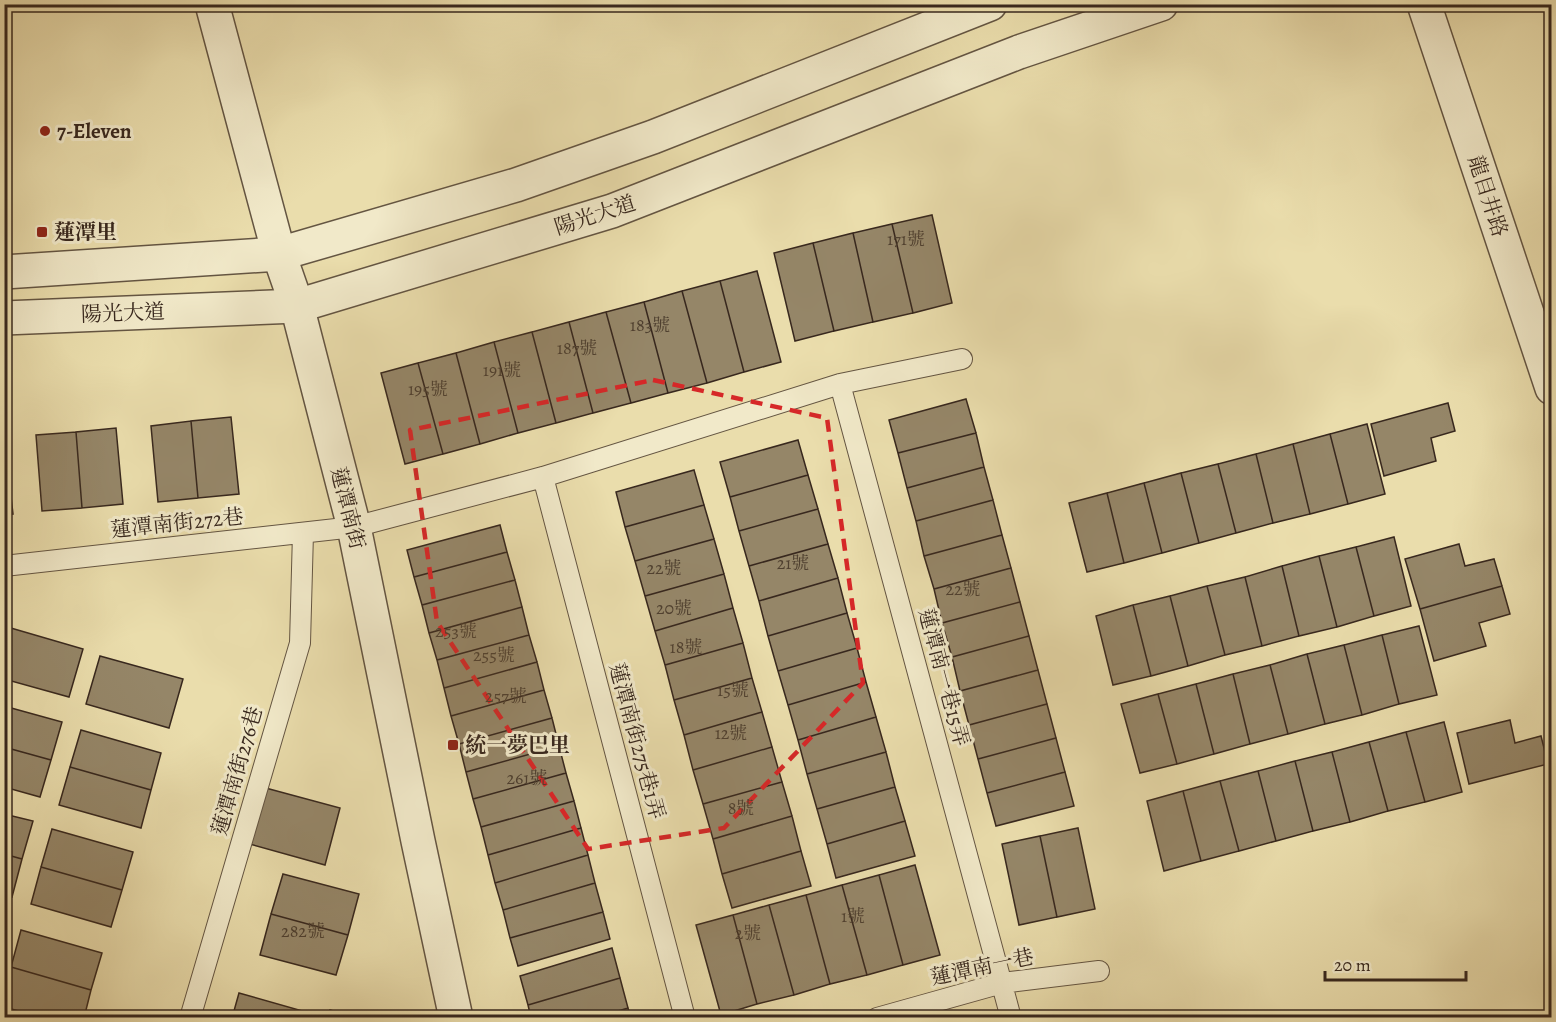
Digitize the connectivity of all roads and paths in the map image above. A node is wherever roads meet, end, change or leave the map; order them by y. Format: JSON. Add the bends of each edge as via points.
{"nodes":[{"id":1,"x":212,"y":4,"type":"edge"},
{"id":2,"x":990,"y":4,"type":"edge"},
{"id":3,"x":1161,"y":4,"type":"edge"},
{"id":4,"x":1424,"y":4,"type":"edge"},
{"id":5,"x":279,"y":254,"type":"junction"},
{"id":6,"x":4,"y":272,"type":"edge"},
{"id":7,"x":297,"y":306,"type":"junction"},
{"id":8,"x":4,"y":318,"type":"edge"},
{"id":9,"x":962,"y":359,"type":"dead end"},
{"id":10,"x":840,"y":384,"type":"junction"},
{"id":11,"x":1551,"y":388,"type":"edge"},
{"id":12,"x":543,"y":477,"type":"junction"},
{"id":13,"x":354,"y":527,"type":"junction"},
{"id":14,"x":303,"y":533,"type":"junction"},
{"id":15,"x":4,"y":566,"type":"edge"},
{"id":16,"x":1099,"y":971,"type":"dead end"},
{"id":17,"x":1002,"y":983,"type":"junction"},
{"id":18,"x":190,"y":1017,"type":"edge"},
{"id":19,"x":456,"y":1017,"type":"edge"},
{"id":20,"x":685,"y":1017,"type":"edge"},
{"id":21,"x":877,"y":1017,"type":"edge"},
{"id":22,"x":1011,"y":1017,"type":"edge"}],
"edges":[{"from":1,"to":5,"type":"street","name":"蓮潭南街"},
{"from":2,"to":5,"type":"street","via":[[653,137],[516,185]]},
{"from":3,"to":7,"type":"street","name":"陽光大道","via":[[1019,52],[612,211]]},
{"from":4,"to":11,"type":"street","name":"龍目井路"},
{"from":5,"to":6,"type":"street"},
{"from":5,"to":7,"type":"street","name":"蓮潭南街"},
{"from":7,"to":8,"type":"street","name":"陽光大道"},
{"from":7,"to":13,"type":"street","name":"蓮潭南街"},
{"from":9,"to":10,"type":"lane","name":"蓮潭南街272巷"},
{"from":10,"to":12,"type":"lane","name":"蓮潭南街272巷"},
{"from":10,"to":17,"type":"lane","name":"蓮潭南一巷15弄"},
{"from":12,"to":13,"type":"lane","name":"蓮潭南街272巷"},
{"from":12,"to":20,"type":"lane","name":"蓮潭南街275巷1弄"},
{"from":13,"to":14,"type":"lane","name":"蓮潭南街272巷"},
{"from":13,"to":19,"type":"street","name":"蓮潭南街"},
{"from":14,"to":15,"type":"lane","name":"蓮潭南街272巷"},
{"from":14,"to":18,"type":"lane","name":"蓮潭南街276巷","via":[[300,643]]},
{"from":16,"to":17,"type":"lane","name":"蓮潭南一巷"},
{"from":17,"to":21,"type":"lane","name":"蓮潭南一巷"},
{"from":17,"to":22,"type":"lane","name":"蓮潭南一巷15弄"}]}
